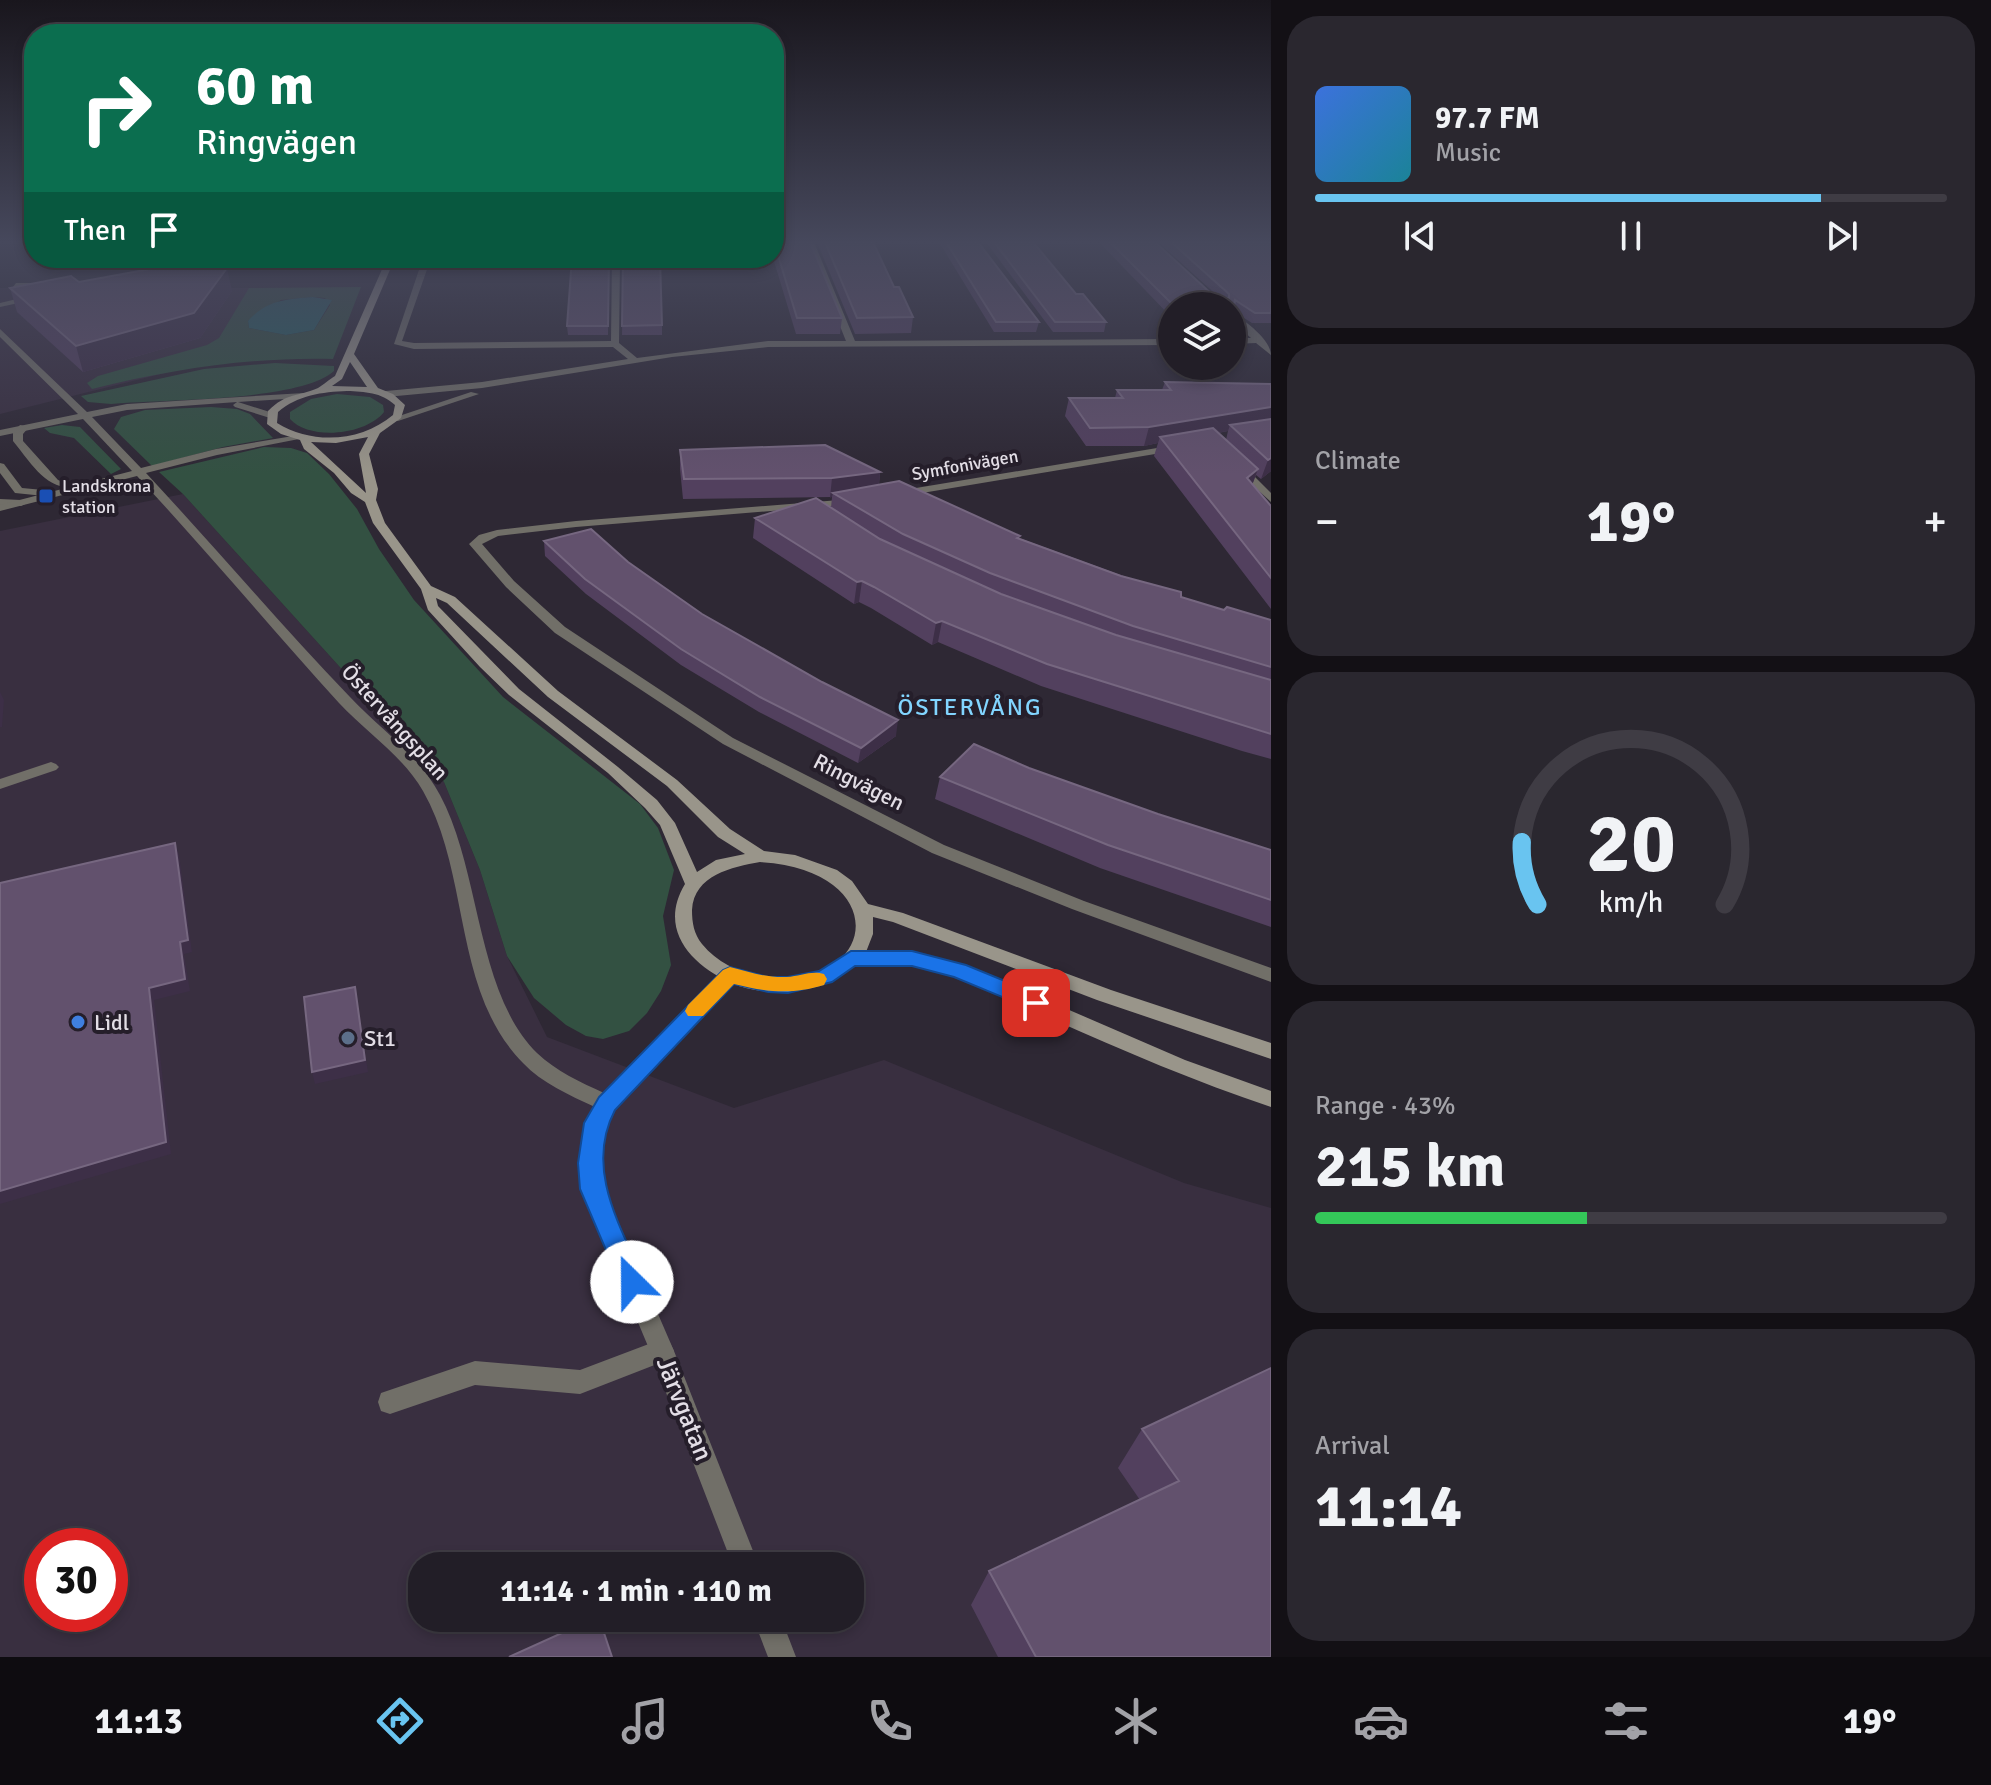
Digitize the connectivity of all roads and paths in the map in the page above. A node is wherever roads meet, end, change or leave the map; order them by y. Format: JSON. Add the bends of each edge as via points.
{"nodes":[{"id":1,"x":364,"y":319,"type":"edge"},
{"id":2,"x":405,"y":319,"type":"edge"},
{"id":3,"x":615,"y":319,"type":"edge"},
{"id":4,"x":841,"y":319,"type":"edge"},
{"id":5,"x":1246,"y":328,"type":"edge"},
{"id":6,"x":1043,"y":330,"type":"dead end"},
{"id":7,"x":0,"y":332,"type":"edge"},
{"id":8,"x":1271,"y":339,"type":"edge"},
{"id":9,"x":1246,"y":340,"type":"edge"},
{"id":10,"x":1259,"y":340,"type":"junction"},
{"id":11,"x":1052,"y":342,"type":"junction"},
{"id":12,"x":1158,"y":342,"type":"edge"},
{"id":13,"x":851,"y":343,"type":"junction"},
{"id":14,"x":615,"y":344,"type":"junction"},
{"id":15,"x":1271,"y":352,"type":"edge"},
{"id":16,"x":349,"y":354,"type":"junction"},
{"id":17,"x":635,"y":360,"type":"junction"},
{"id":18,"x":511,"y":381,"type":"junction"},
{"id":19,"x":318,"y":390,"type":"junction"},
{"id":20,"x":374,"y":390,"type":"junction"},
{"id":21,"x":386,"y":394,"type":"junction"},
{"id":22,"x":301,"y":395,"type":"junction"},
{"id":23,"x":212,"y":402,"type":"junction"},
{"id":24,"x":85,"y":413,"type":"junction"},
{"id":25,"x":270,"y":415,"type":"junction"},
{"id":26,"x":395,"y":419,"type":"junction"},
{"id":27,"x":24,"y":427,"type":"junction"},
{"id":28,"x":376,"y":431,"type":"junction"},
{"id":29,"x":0,"y":433,"type":"edge"},
{"id":30,"x":300,"y":437,"type":"junction"},
{"id":31,"x":1181,"y":447,"type":"edge"},
{"id":32,"x":1231,"y":460,"type":"edge"},
{"id":33,"x":0,"y":466,"type":"edge"},
{"id":34,"x":141,"y":471,"type":"junction"},
{"id":35,"x":87,"y":485,"type":"junction"},
{"id":36,"x":54,"y":494,"type":"junction"},
{"id":37,"x":890,"y":496,"type":"edge"},
{"id":38,"x":1271,"y":499,"type":"edge"},
{"id":39,"x":370,"y":500,"type":"junction"},
{"id":40,"x":859,"y":501,"type":"edge"},
{"id":41,"x":0,"y":502,"type":"edge"},
{"id":42,"x":21,"y":503,"type":"junction"},
{"id":43,"x":809,"y":506,"type":"junction"},
{"id":44,"x":0,"y":508,"type":"edge"},
{"id":45,"x":821,"y":516,"type":"edge"},
{"id":46,"x":427,"y":589,"type":"junction"},
{"id":47,"x":51,"y":767,"type":"dead end"},
{"id":48,"x":0,"y":784,"type":"edge"},
{"id":49,"x":760,"y":856,"type":"junction"},
{"id":50,"x":693,"y":883,"type":"junction"},
{"id":51,"x":861,"y":908,"type":"junction"},
{"id":52,"x":851,"y":958,"type":"junction"},
{"id":53,"x":730,"y":975,"type":"junction"},
{"id":54,"x":1271,"y":975,"type":"edge"},
{"id":55,"x":1271,"y":1051,"type":"edge"},
{"id":56,"x":1271,"y":1099,"type":"edge"},
{"id":57,"x":607,"y":1103,"type":"junction"},
{"id":58,"x":662,"y":1351,"type":"junction"},
{"id":59,"x":390,"y":1402,"type":"dead end"},
{"id":60,"x":741,"y":1552,"type":"edge"},
{"id":61,"x":772,"y":1632,"type":"edge"},
{"id":62,"x":782,"y":1657,"type":"edge"}],
"edges":[{"from":1,"to":16,"type":"main road"},
{"from":2,"to":14,"type":"street","via":[[397,342],[414,346]]},
{"from":3,"to":14,"type":"street"},
{"from":4,"to":13,"type":"street"},
{"from":5,"to":10,"type":"street"},
{"from":6,"to":11,"type":"street"},
{"from":7,"to":24,"type":"street","name":"Östervångsplan"},
{"from":8,"to":10,"type":"street"},
{"from":9,"to":10,"type":"street"},
{"from":10,"to":15,"type":"street"},
{"from":11,"to":12,"type":"street"},
{"from":11,"to":13,"type":"street"},
{"from":13,"to":17,"type":"street","via":[[717,348]]},
{"from":14,"to":17,"type":"street"},
{"from":16,"to":19,"type":"main road","via":[[339,377]]},
{"from":16,"to":20,"type":"main road"},
{"from":17,"to":18,"type":"street"},
{"from":18,"to":21,"type":"street"},
{"from":18,"to":26,"type":"street"},
{"from":19,"to":20,"type":"main road"},
{"from":19,"to":22,"type":"main road"},
{"from":20,"to":21,"type":"main road"},
{"from":21,"to":26,"type":"main road","via":[[400,405]]},
{"from":22,"to":23,"type":"street"},
{"from":22,"to":25,"type":"main road"},
{"from":23,"to":24,"type":"street"},
{"from":23,"to":25,"type":"street"},
{"from":24,"to":27,"type":"street"},
{"from":24,"to":34,"type":"street","name":"Östervångsplan"},
{"from":25,"to":30,"type":"main road","via":[[272,424]]},
{"from":26,"to":28,"type":"main road"},
{"from":27,"to":29,"type":"street"},
{"from":27,"to":35,"type":"street","via":[[18,441],[54,482]]},
{"from":28,"to":30,"type":"main road","via":[[335,439]]},
{"from":28,"to":39,"type":"main road","via":[[364,454],[373,489]]},
{"from":30,"to":34,"type":"street"},
{"from":30,"to":39,"type":"main road"},
{"from":31,"to":37,"type":"street","name":"Symfonivägen"},
{"from":32,"to":38,"type":"street"},
{"from":33,"to":36,"type":"street","via":[[19,491]]},
{"from":34,"to":35,"type":"street"},
{"from":34,"to":57,"type":"street","name":"Östervångsplan","via":[[430,790],[447,824],[483,964],[508,1030],[541,1066]]},
{"from":35,"to":36,"type":"street"},
{"from":36,"to":42,"type":"street"},
{"from":39,"to":46,"type":"main road","via":[[379,523]]},
{"from":40,"to":43,"type":"street"},
{"from":41,"to":42,"type":"street"},
{"from":42,"to":44,"type":"street"},
{"from":43,"to":45,"type":"street"},
{"from":43,"to":54,"type":"street","name":"Ringvägen","via":[[576,524],[497,533],[475,544],[560,630],[728,741],[938,849]]},
{"from":46,"to":49,"type":"main road","via":[[451,600],[553,694],[672,783],[724,833]]},
{"from":46,"to":50,"type":"main road","via":[[432,607],[495,674],[651,804],[667,823]]},
{"from":47,"to":48,"type":"street"},
{"from":49,"to":50,"type":"main road","via":[[722,864]]},
{"from":49,"to":51,"type":"main road","via":[[803,861],[828,872]]},
{"from":50,"to":53,"type":"main road","via":[[681,915],[687,938],[704,959]]},
{"from":51,"to":52,"type":"main road","via":[[864,934]]},
{"from":51,"to":55,"type":"main road"},
{"from":52,"to":53,"type":"main road","via":[[825,977],[798,984],[768,985]]},
{"from":52,"to":56,"type":"main road","via":[[912,959],[959,970],[1178,1066]]},
{"from":53,"to":57,"type":"street","name":"Järvgatan"},
{"from":57,"to":58,"type":"street","name":"Järvgatan","via":[[596,1123],[590,1163],[593,1189]]},
{"from":58,"to":59,"type":"street","via":[[580,1382],[475,1373]]},
{"from":58,"to":60,"type":"street","name":"Järvgatan"},
{"from":61,"to":62,"type":"street"}]}
